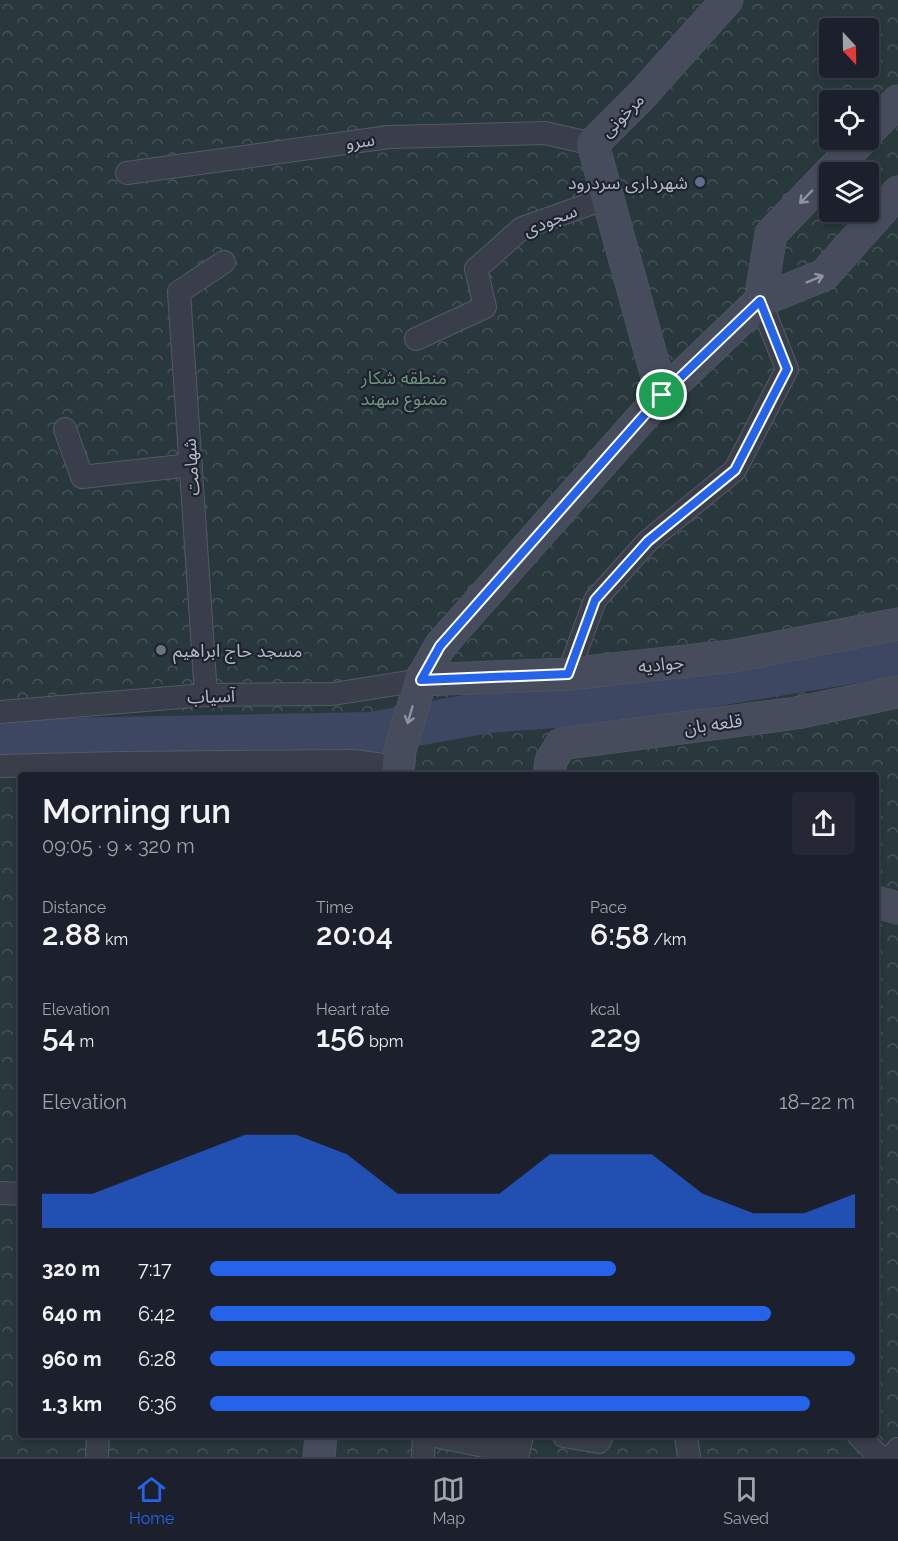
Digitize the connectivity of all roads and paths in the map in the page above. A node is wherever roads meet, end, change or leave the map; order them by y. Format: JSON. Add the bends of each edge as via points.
{"nodes":[{"id":1,"x":727,"y":0,"type":"edge"},
{"id":2,"x":898,"y":101,"type":"edge"},
{"id":3,"x":879,"y":121,"type":"edge"},
{"id":4,"x":593,"y":144,"type":"junction"},
{"id":5,"x":851,"y":150,"type":"edge"},
{"id":6,"x":127,"y":173,"type":"dead end"},
{"id":7,"x":898,"y":192,"type":"edge"},
{"id":8,"x":607,"y":198,"type":"junction"},
{"id":9,"x":224,"y":262,"type":"dead end"},
{"id":10,"x":760,"y":301,"type":"junction"},
{"id":11,"x":416,"y":339,"type":"dead end"},
{"id":12,"x":662,"y":395,"type":"junction"},
{"id":13,"x":65,"y":429,"type":"dead end"},
{"id":14,"x":191,"y":465,"type":"junction"},
{"id":15,"x":898,"y":624,"type":"edge"},
{"id":16,"x":568,"y":674,"type":"junction"},
{"id":17,"x":421,"y":680,"type":"junction"},
{"id":18,"x":898,"y":692,"type":"edge"},
{"id":19,"x":206,"y":695,"type":"junction"},
{"id":20,"x":0,"y":712,"type":"edge"},
{"id":21,"x":399,"y":764,"type":"edge"},
{"id":22,"x":0,"y":766,"type":"edge"},
{"id":23,"x":122,"y":769,"type":"edge"},
{"id":24,"x":550,"y":772,"type":"edge"},
{"id":25,"x":879,"y":903,"type":"edge"},
{"id":26,"x":898,"y":908,"type":"edge"},
{"id":27,"x":0,"y":1192,"type":"edge"},
{"id":28,"x":18,"y":1194,"type":"edge"},
{"id":29,"x":98,"y":1438,"type":"edge"},
{"id":30,"x":321,"y":1438,"type":"edge"},
{"id":31,"x":424,"y":1438,"type":"edge"},
{"id":32,"x":456,"y":1438,"type":"edge"},
{"id":33,"x":576,"y":1438,"type":"edge"},
{"id":34,"x":601,"y":1438,"type":"edge"},
{"id":35,"x":686,"y":1438,"type":"edge"},
{"id":36,"x":861,"y":1438,"type":"edge"},
{"id":37,"x":520,"y":1444,"type":"edge"},
{"id":38,"x":898,"y":1449,"type":"edge"},
{"id":39,"x":97,"y":1457,"type":"edge"},
{"id":40,"x":319,"y":1457,"type":"edge"},
{"id":41,"x":423,"y":1457,"type":"edge"},
{"id":42,"x":689,"y":1457,"type":"edge"},
{"id":43,"x":880,"y":1457,"type":"edge"},
{"id":44,"x":892,"y":1457,"type":"edge"}],
"edges":[{"from":1,"to":4,"type":"street","name":"مرخونی"},
{"from":2,"to":3,"type":"street"},
{"from":4,"to":6,"type":"street","name":"سرو","via":[[545,133],[389,137]]},
{"from":4,"to":8,"type":"street","name":"مرخونی"},
{"from":5,"to":10,"type":"street","one_way":true,"via":[[771,234]]},
{"from":10,"to":7,"type":"street","one_way":true,"via":[[824,275]]},
{"from":8,"to":11,"type":"street","name":"سجودی","via":[[522,228],[476,269],[485,308]]},
{"from":8,"to":12,"type":"street","name":"مرخونی"},
{"from":9,"to":14,"type":"street","name":"شهامت","via":[[179,292]]},
{"from":10,"to":12,"type":"street"},
{"from":10,"to":16,"type":"street","via":[[787,369],[735,470],[648,541],[595,600]]},
{"from":12,"to":17,"type":"street","via":[[440,646]]},
{"from":13,"to":14,"type":"street","via":[[82,477]]},
{"from":14,"to":19,"type":"street","name":"شهامت"},
{"from":15,"to":16,"type":"street","name":"جوادیه","via":[[732,656]]},
{"from":16,"to":17,"type":"street","name":"جوادیه"},
{"from":17,"to":19,"type":"street","name":"آسیاب","via":[[333,694]]},
{"from":17,"to":21,"type":"street","one_way":true},
{"from":18,"to":24,"type":"street","name":"قلعه بان","via":[[796,713],[561,744]]},
{"from":19,"to":20,"type":"street","name":"آسیاب"},
{"from":21,"to":23,"type":"street","via":[[353,761]]},
{"from":22,"to":23,"type":"street"},
{"from":25,"to":26,"type":"street"},
{"from":27,"to":28,"type":"street"},
{"from":29,"to":39,"type":"street"},
{"from":30,"to":40,"type":"street"},
{"from":31,"to":41,"type":"street"},
{"from":32,"to":37,"type":"street"},
{"from":33,"to":34,"type":"street","via":[[600,1442]]},
{"from":35,"to":42,"type":"street"},
{"from":36,"to":43,"type":"street"},
{"from":38,"to":44,"type":"street"}]}
